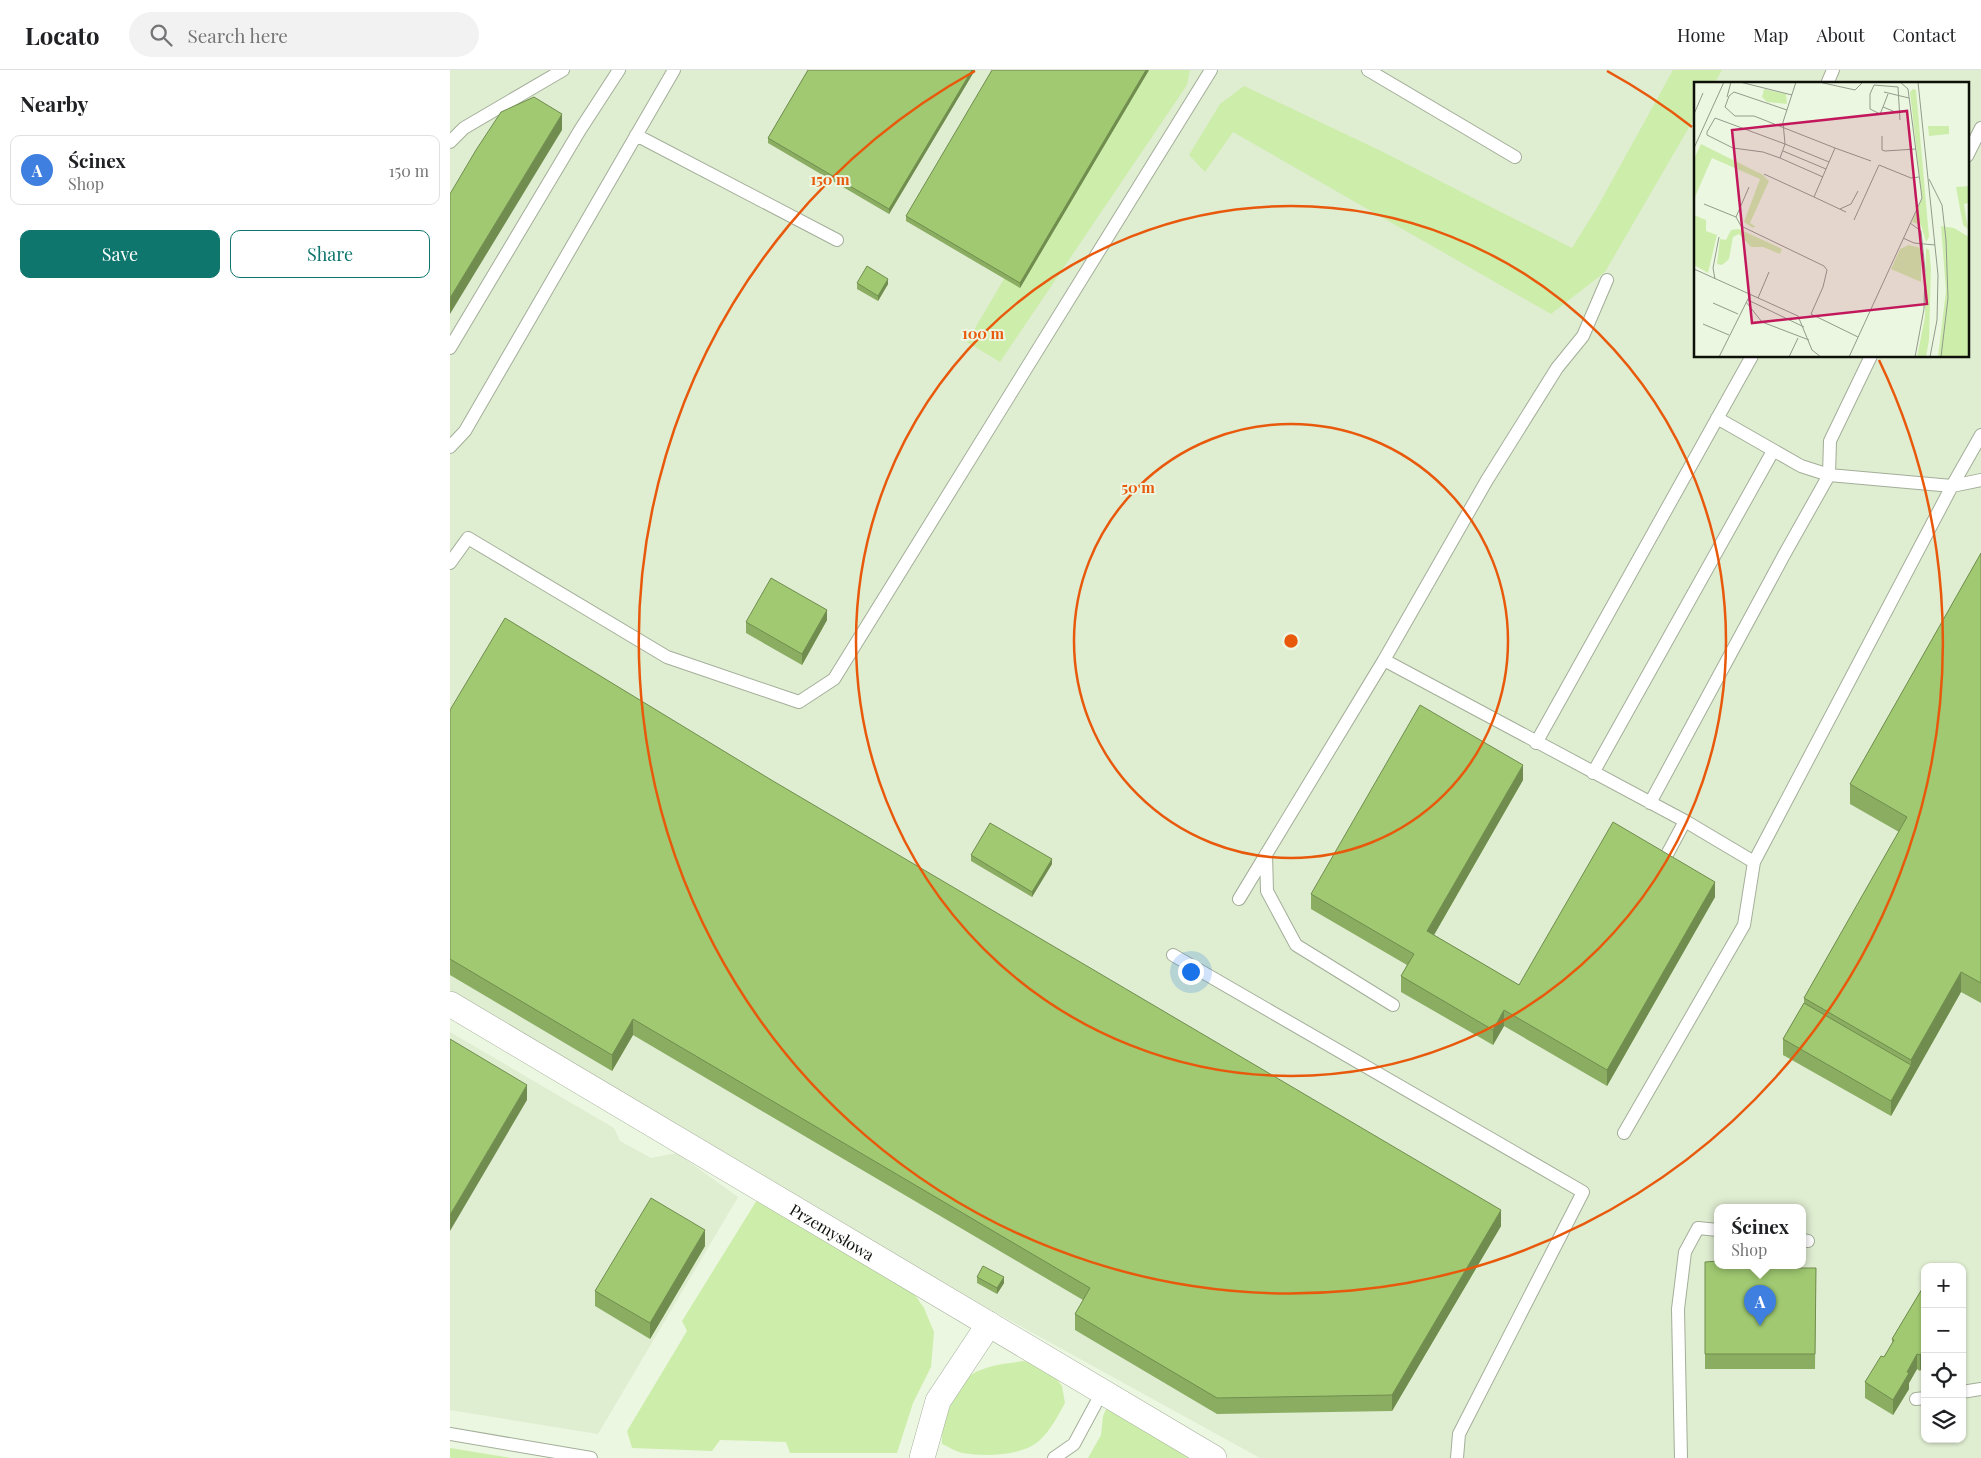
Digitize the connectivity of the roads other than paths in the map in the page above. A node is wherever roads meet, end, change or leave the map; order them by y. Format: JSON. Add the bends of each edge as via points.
{"nodes":[{"id":1,"x":563,"y":70,"type":"edge"},
{"id":2,"x":619,"y":70,"type":"edge"},
{"id":3,"x":1210,"y":70,"type":"edge"},
{"id":4,"x":1368,"y":70,"type":"edge"},
{"id":5,"x":1833,"y":70,"type":"edge"},
{"id":6,"x":668,"y":72,"type":"edge"},
{"id":7,"x":1828,"y":82,"type":"edge"},
{"id":8,"x":1981,"y":128,"type":"edge"},
{"id":9,"x":636,"y":134,"type":"junction"},
{"id":10,"x":450,"y":142,"type":"edge"},
{"id":11,"x":1968,"y":154,"type":"edge"},
{"id":12,"x":1514,"y":157,"type":"dead end"},
{"id":13,"x":837,"y":240,"type":"dead end"},
{"id":14,"x":1607,"y":280,"type":"dead end"},
{"id":15,"x":450,"y":348,"type":"edge"},
{"id":16,"x":1751,"y":358,"type":"edge"},
{"id":17,"x":1870,"y":358,"type":"edge"},
{"id":18,"x":1717,"y":418,"type":"junction"},
{"id":19,"x":1981,"y":435,"type":"edge"},
{"id":20,"x":450,"y":447,"type":"edge"},
{"id":21,"x":1773,"y":450,"type":"junction"},
{"id":22,"x":1829,"y":475,"type":"junction"},
{"id":23,"x":1981,"y":480,"type":"edge"},
{"id":24,"x":1952,"y":486,"type":"junction"},
{"id":25,"x":450,"y":563,"type":"edge"},
{"id":26,"x":1384,"y":660,"type":"junction"},
{"id":27,"x":1536,"y":743,"type":"junction"},
{"id":28,"x":1593,"y":773,"type":"junction"},
{"id":29,"x":1650,"y":803,"type":"junction"},
{"id":30,"x":1685,"y":821,"type":"junction"},
{"id":31,"x":1266,"y":854,"type":"junction"},
{"id":32,"x":1663,"y":862,"type":"edge"},
{"id":33,"x":1754,"y":862,"type":"junction"},
{"id":34,"x":1239,"y":899,"type":"dead end"},
{"id":35,"x":1173,"y":955,"type":"dead end"},
{"id":36,"x":450,"y":1004,"type":"edge"},
{"id":37,"x":1393,"y":1006,"type":"dead end"},
{"id":38,"x":1624,"y":1133,"type":"dead end"},
{"id":39,"x":1714,"y":1230,"type":"edge"},
{"id":40,"x":989,"y":1324,"type":"junction"},
{"id":41,"x":1980,"y":1388,"type":"edge"},
{"id":42,"x":1966,"y":1391,"type":"edge"},
{"id":43,"x":1102,"y":1392,"type":"junction"},
{"id":44,"x":450,"y":1434,"type":"edge"},
{"id":45,"x":591,"y":1458,"type":"edge"},
{"id":46,"x":922,"y":1458,"type":"edge"},
{"id":47,"x":1054,"y":1458,"type":"edge"},
{"id":48,"x":1214,"y":1458,"type":"edge"},
{"id":49,"x":1457,"y":1458,"type":"edge"},
{"id":50,"x":1681,"y":1458,"type":"edge"}],
"edges":[{"from":1,"to":10,"type":"lane","via":[[464,128]]},
{"from":2,"to":15,"type":"lane"},
{"from":3,"to":25,"type":"lane","via":[[834,679],[799,702],[667,657],[468,538]]},
{"from":4,"to":12,"type":"lane"},
{"from":5,"to":7,"type":"lane"},
{"from":6,"to":9,"type":"lane"},
{"from":8,"to":11,"type":"lane"},
{"from":9,"to":13,"type":"lane"},
{"from":9,"to":20,"type":"lane","via":[[465,431]]},
{"from":14,"to":26,"type":"lane","via":[[1583,336],[1557,368],[1492,472]]},
{"from":16,"to":18,"type":"lane"},
{"from":17,"to":22,"type":"lane","via":[[1830,441]]},
{"from":18,"to":21,"type":"lane"},
{"from":18,"to":27,"type":"lane"},
{"from":19,"to":24,"type":"lane"},
{"from":21,"to":22,"type":"lane","via":[[1801,466]]},
{"from":21,"to":28,"type":"lane"},
{"from":22,"to":24,"type":"lane"},
{"from":22,"to":29,"type":"lane"},
{"from":23,"to":24,"type":"lane"},
{"from":24,"to":33,"type":"lane"},
{"from":26,"to":27,"type":"lane"},
{"from":26,"to":31,"type":"lane"},
{"from":27,"to":28,"type":"lane"},
{"from":28,"to":29,"type":"lane"},
{"from":29,"to":30,"type":"lane"},
{"from":30,"to":32,"type":"lane"},
{"from":30,"to":33,"type":"lane"},
{"from":31,"to":34,"type":"lane"},
{"from":31,"to":37,"type":"lane","via":[[1267,891],[1296,945]]},
{"from":33,"to":38,"type":"lane","via":[[1744,925]]},
{"from":35,"to":49,"type":"lane","via":[[1583,1192],[1459,1434]]},
{"from":36,"to":40,"type":"street","name":"Przemysłowa"},
{"from":39,"to":50,"type":"lane","via":[[1698,1228],[1685,1252],[1678,1308]]},
{"from":40,"to":43,"type":"street","name":"Przemysłowa"},
{"from":40,"to":46,"type":"street","via":[[938,1401]]},
{"from":41,"to":42,"type":"lane"},
{"from":43,"to":47,"type":"lane","via":[[1074,1444]]},
{"from":43,"to":48,"type":"street","name":"Przemysłowa"},
{"from":44,"to":45,"type":"lane"}]}
